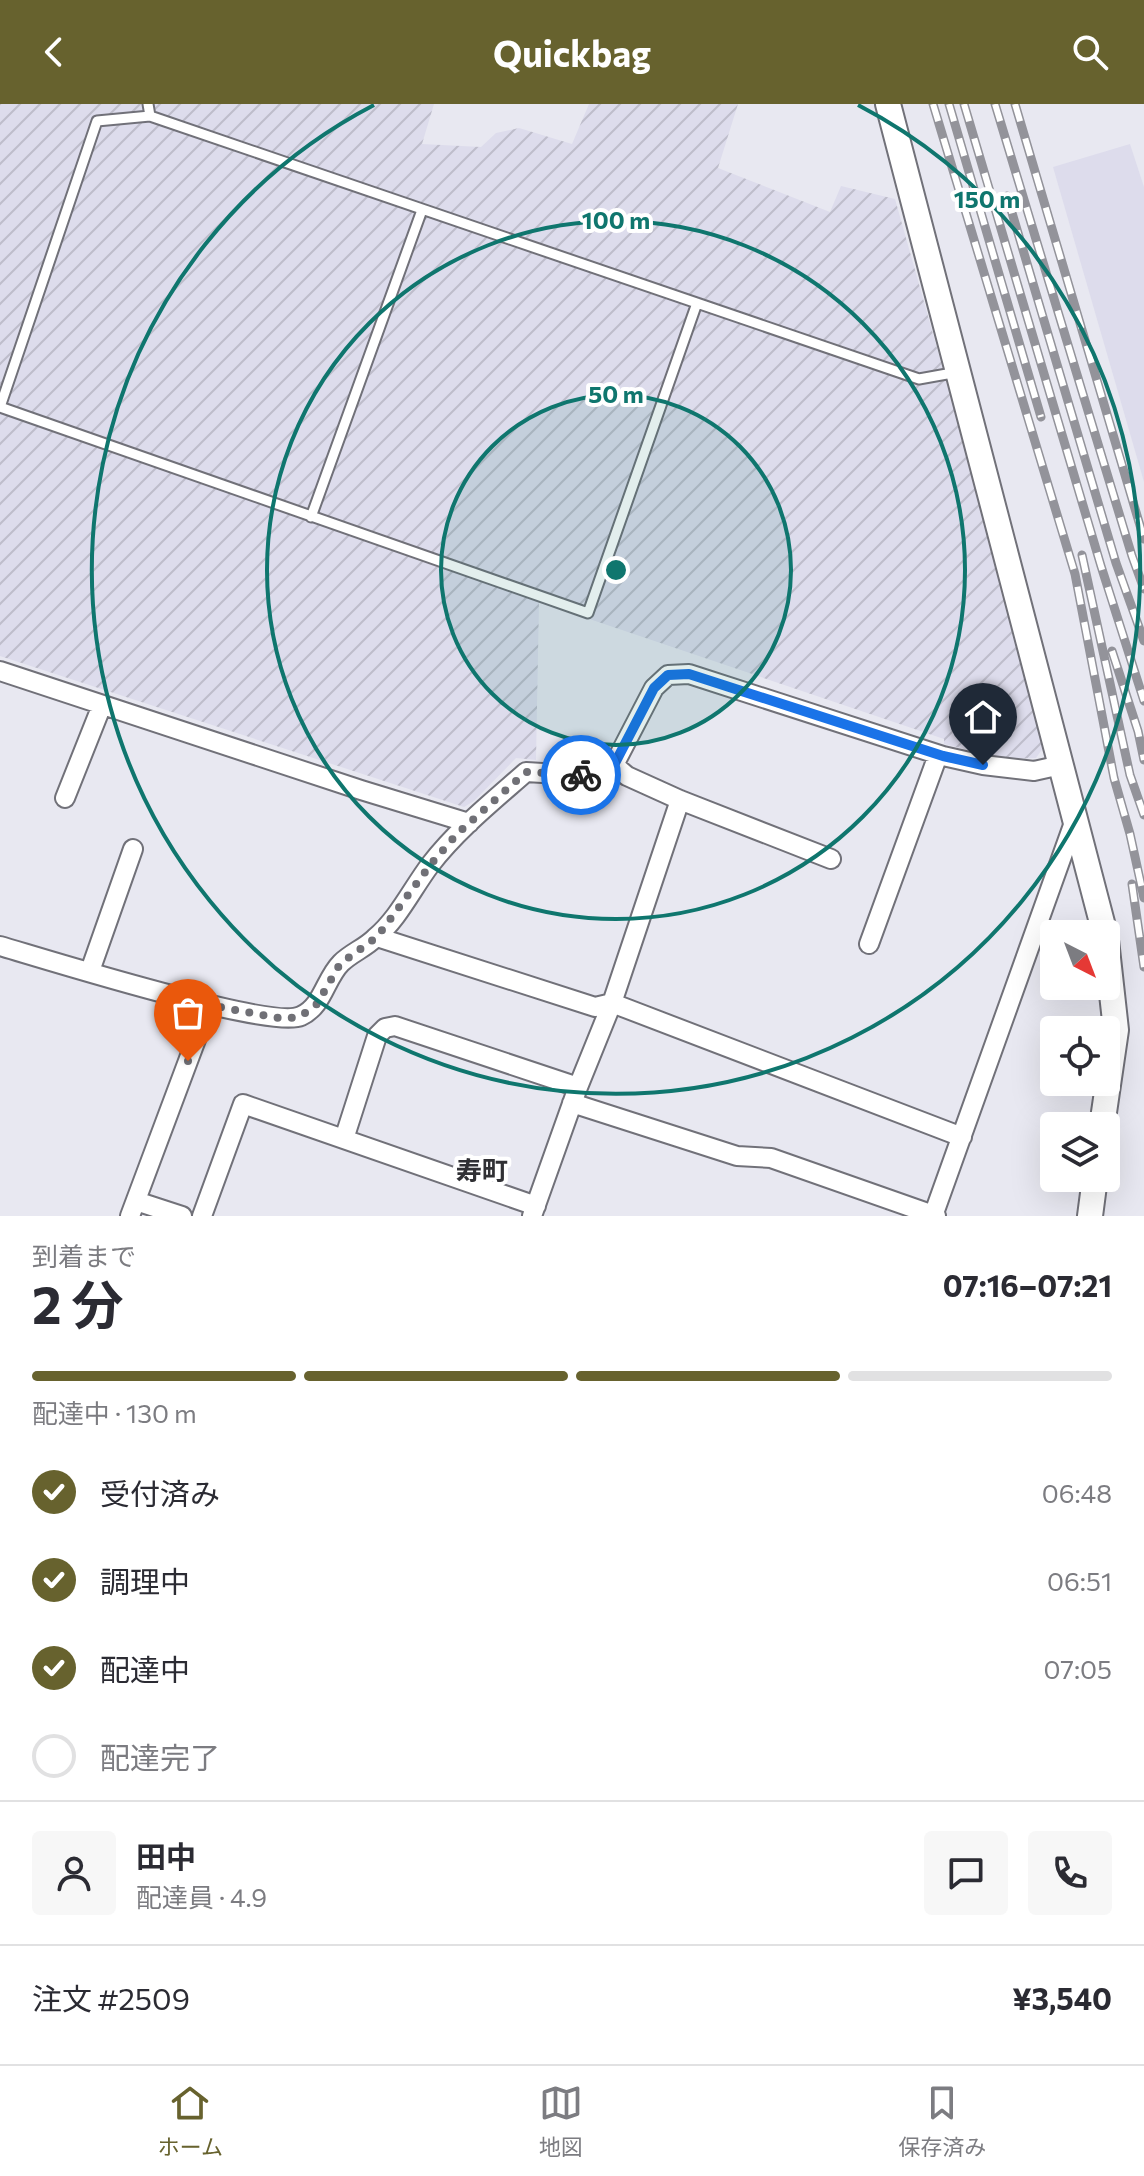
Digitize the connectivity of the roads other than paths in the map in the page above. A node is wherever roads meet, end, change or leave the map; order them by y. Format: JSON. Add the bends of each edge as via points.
{"nodes":[{"id":1,"x":148,"y":104,"type":"edge"},
{"id":2,"x":888,"y":104,"type":"edge"},
{"id":3,"x":150,"y":116,"type":"junction"},
{"id":4,"x":422,"y":210,"type":"junction"},
{"id":5,"x":697,"y":303,"type":"junction"},
{"id":6,"x":958,"y":372,"type":"junction"},
{"id":7,"x":0,"y":407,"type":"edge"},
{"id":8,"x":311,"y":517,"type":"junction"},
{"id":9,"x":0,"y":671,"type":"edge"},
{"id":10,"x":102,"y":705,"type":"junction"},
{"id":11,"x":938,"y":755,"type":"junction"},
{"id":12,"x":614,"y":765,"type":"junction"},
{"id":13,"x":1061,"y":765,"type":"junction"},
{"id":14,"x":65,"y":798,"type":"dead end"},
{"id":15,"x":680,"y":800,"type":"junction"},
{"id":16,"x":1076,"y":817,"type":"junction"},
{"id":17,"x":469,"y":823,"type":"junction"},
{"id":18,"x":133,"y":849,"type":"dead end"},
{"id":19,"x":831,"y":859,"type":"dead end"},
{"id":20,"x":1102,"y":920,"type":"edge"},
{"id":21,"x":377,"y":937,"type":"junction"},
{"id":22,"x":869,"y":944,"type":"dead end"},
{"id":23,"x":0,"y":946,"type":"edge"},
{"id":24,"x":90,"y":971,"type":"junction"},
{"id":25,"x":1113,"y":1000,"type":"edge"},
{"id":26,"x":612,"y":1003,"type":"junction"},
{"id":27,"x":209,"y":1005,"type":"junction"},
{"id":28,"x":575,"y":1095,"type":"junction"},
{"id":29,"x":1104,"y":1112,"type":"edge"},
{"id":30,"x":962,"y":1137,"type":"junction"},
{"id":31,"x":344,"y":1139,"type":"junction"},
{"id":32,"x":1093,"y":1192,"type":"edge"},
{"id":33,"x":133,"y":1208,"type":"edge"},
{"id":34,"x":534,"y":1211,"type":"edge"},
{"id":35,"x":182,"y":1216,"type":"edge"},
{"id":36,"x":202,"y":1216,"type":"edge"},
{"id":37,"x":934,"y":1216,"type":"edge"},
{"id":38,"x":1090,"y":1216,"type":"edge"}],
"edges":[{"from":1,"to":3,"type":"lane"},
{"from":2,"to":6,"type":"street"},
{"from":3,"to":4,"type":"lane"},
{"from":3,"to":7,"type":"lane","via":[[97,121]]},
{"from":4,"to":5,"type":"lane"},
{"from":4,"to":8,"type":"lane"},
{"from":5,"to":6,"type":"lane","via":[[919,379]]},
{"from":5,"to":8,"type":"lane","via":[[588,613]]},
{"from":6,"to":13,"type":"street"},
{"from":7,"to":8,"type":"lane"},
{"from":9,"to":10,"type":"street"},
{"from":10,"to":14,"type":"street"},
{"from":10,"to":17,"type":"street"},
{"from":11,"to":12,"type":"street","via":[[689,674],[668,675],[654,688]]},
{"from":11,"to":13,"type":"street","via":[[1034,771]]},
{"from":11,"to":22,"type":"street"},
{"from":12,"to":15,"type":"street"},
{"from":12,"to":17,"type":"street","via":[[593,776],[526,772]]},
{"from":13,"to":16,"type":"street"},
{"from":15,"to":19,"type":"street"},
{"from":15,"to":26,"type":"street"},
{"from":16,"to":20,"type":"street"},
{"from":16,"to":30,"type":"street"},
{"from":17,"to":21,"type":"street"},
{"from":18,"to":24,"type":"street"},
{"from":21,"to":26,"type":"street","via":[[595,1007]]},
{"from":21,"to":27,"type":"street","via":[[340,964],[317,1004],[301,1016],[284,1019]]},
{"from":23,"to":24,"type":"street"},
{"from":24,"to":27,"type":"street"},
{"from":25,"to":29,"type":"street","via":[[1116,1030]]},
{"from":26,"to":28,"type":"street"},
{"from":26,"to":30,"type":"street"},
{"from":27,"to":33,"type":"street"},
{"from":28,"to":31,"type":"street","via":[[395,1026],[377,1036]]},
{"from":28,"to":34,"type":"street"},
{"from":28,"to":37,"type":"street","via":[[737,1156],[771,1158]]},
{"from":30,"to":37,"type":"street"},
{"from":31,"to":34,"type":"street"},
{"from":31,"to":36,"type":"street","via":[[243,1104]]},
{"from":32,"to":38,"type":"street"},
{"from":33,"to":35,"type":"street"}]}
